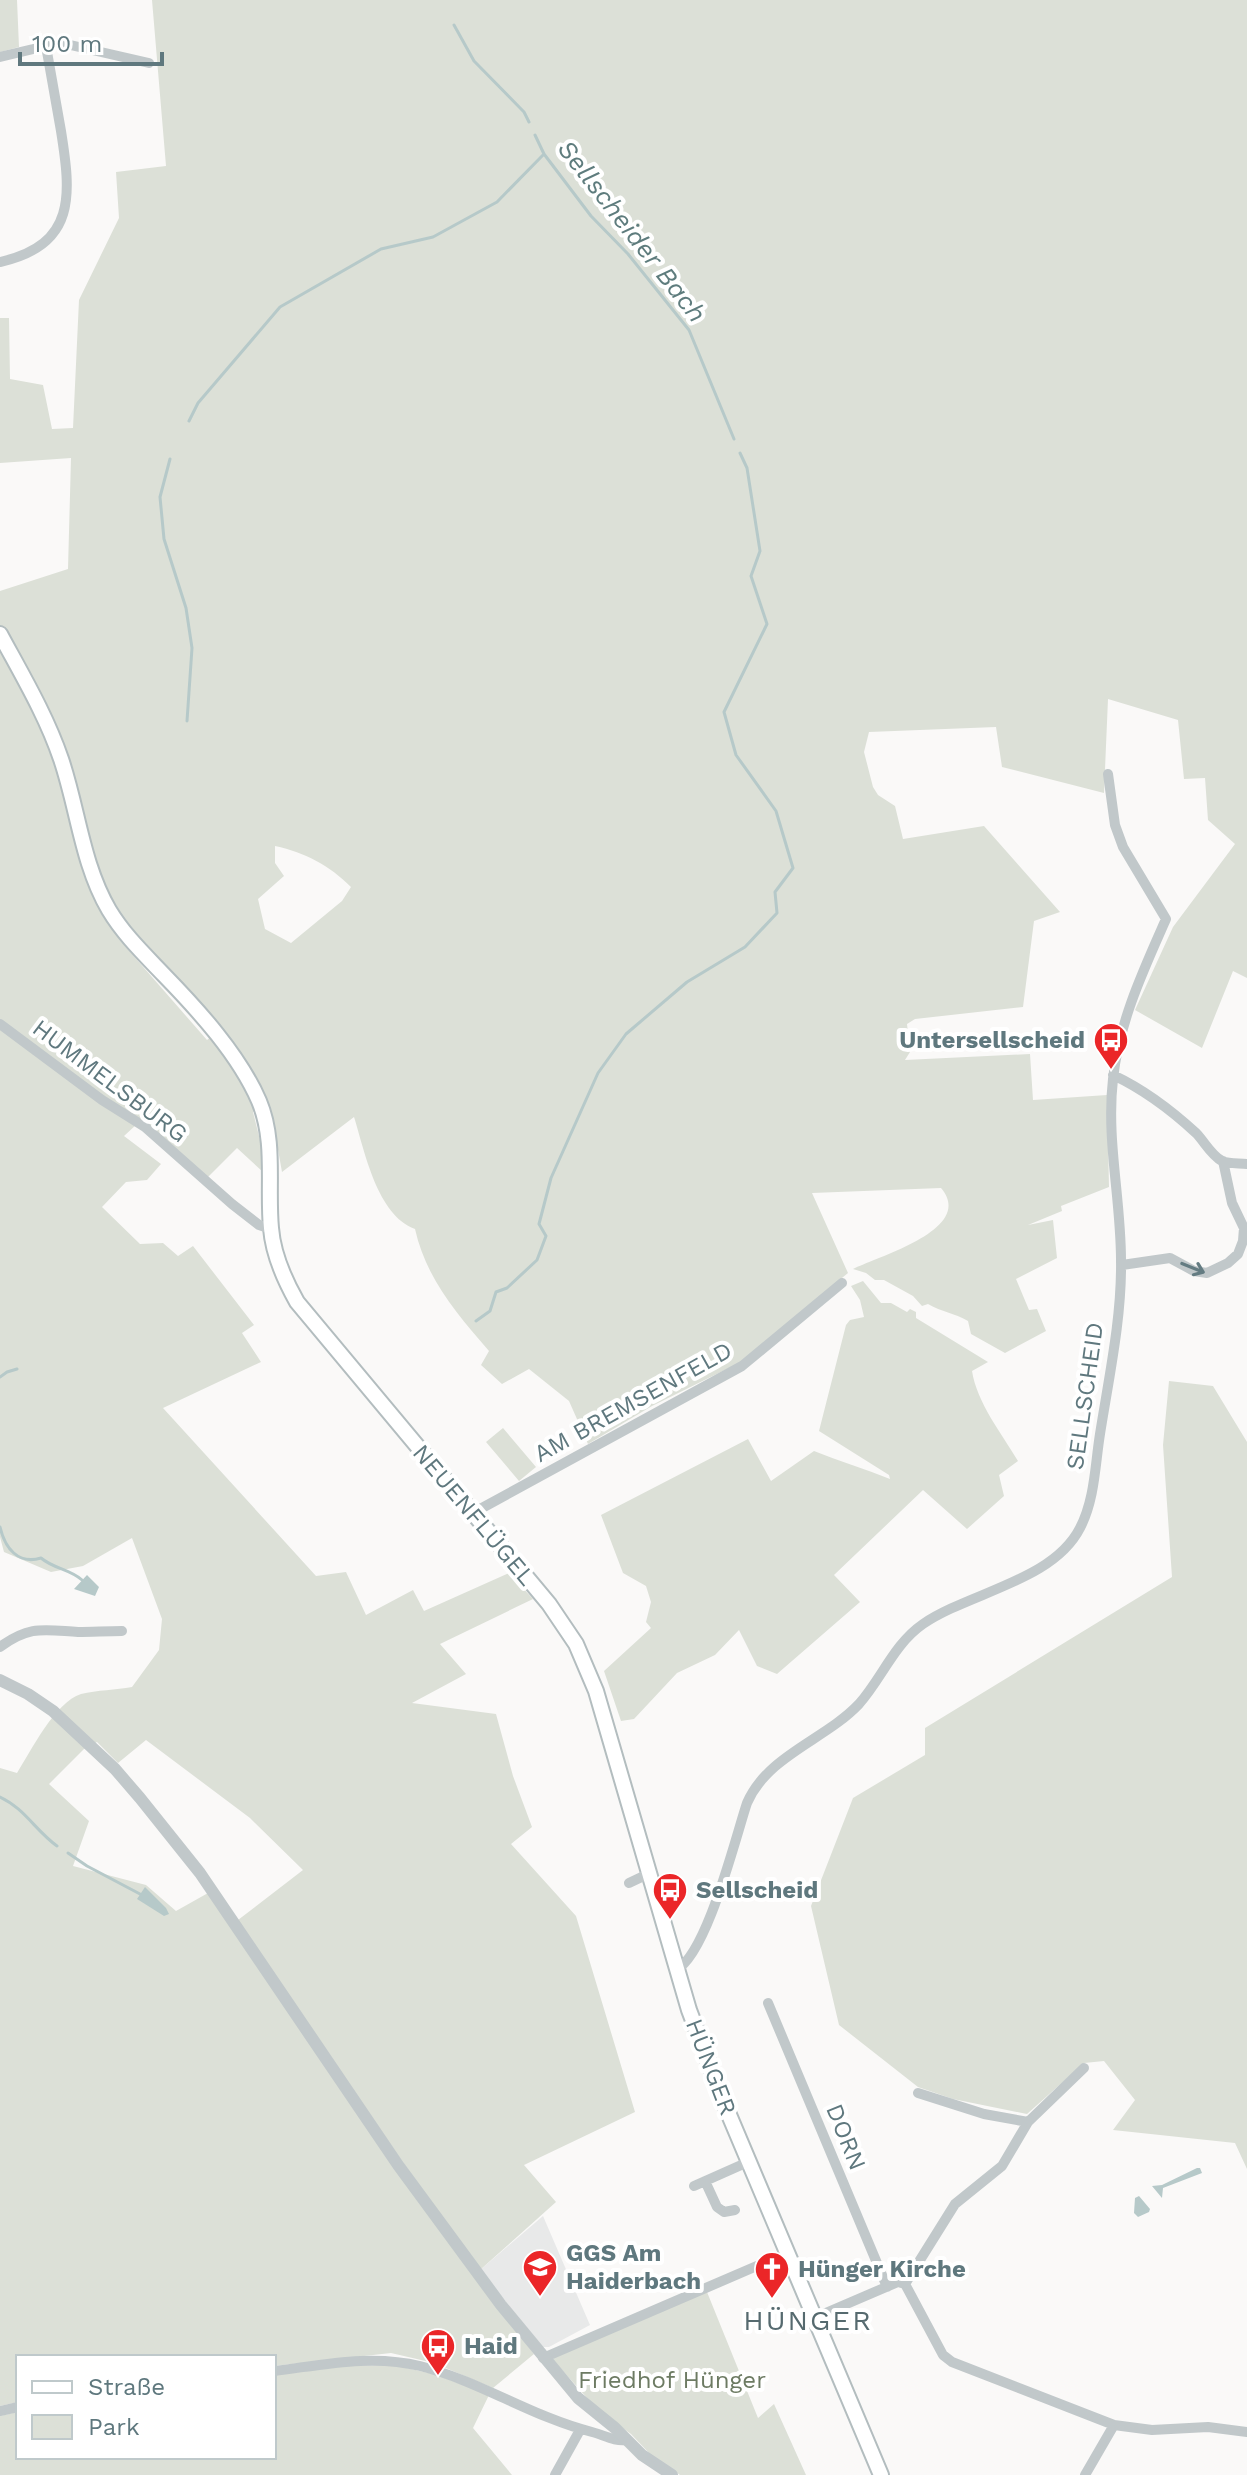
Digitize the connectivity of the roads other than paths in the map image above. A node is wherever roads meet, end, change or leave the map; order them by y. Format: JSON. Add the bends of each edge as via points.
{"nodes":[{"id":1,"x":46,"y":46,"type":"junction"},
{"id":2,"x":0,"y":57,"type":"edge"},
{"id":3,"x":149,"y":63,"type":"dead end"},
{"id":4,"x":0,"y":262,"type":"edge"},
{"id":5,"x":0,"y":634,"type":"edge"},
{"id":6,"x":1108,"y":774,"type":"dead end"},
{"id":7,"x":0,"y":1024,"type":"edge"},
{"id":8,"x":1113,"y":1075,"type":"junction"},
{"id":9,"x":1223,"y":1161,"type":"junction"},
{"id":10,"x":1247,"y":1164,"type":"edge"},
{"id":11,"x":271,"y":1229,"type":"junction"},
{"id":12,"x":1122,"y":1265,"type":"junction"},
{"id":13,"x":842,"y":1283,"type":"dead end"},
{"id":14,"x":471,"y":1510,"type":"junction"},
{"id":15,"x":122,"y":1631,"type":"dead end"},
{"id":16,"x":0,"y":1647,"type":"edge"},
{"id":17,"x":0,"y":1680,"type":"edge"},
{"id":18,"x":648,"y":1874,"type":"junction"},
{"id":19,"x":629,"y":1883,"type":"dead end"},
{"id":20,"x":676,"y":1970,"type":"junction"},
{"id":21,"x":768,"y":2003,"type":"dead end"},
{"id":22,"x":1084,"y":2068,"type":"dead end"},
{"id":23,"x":918,"y":2093,"type":"dead end"},
{"id":24,"x":1028,"y":2122,"type":"junction"},
{"id":25,"x":748,"y":2162,"type":"junction"},
{"id":26,"x":705,"y":2181,"type":"junction"},
{"id":27,"x":694,"y":2186,"type":"dead end"},
{"id":28,"x":735,"y":2210,"type":"dead end"},
{"id":29,"x":787,"y":2253,"type":"junction"},
{"id":30,"x":905,"y":2284,"type":"junction"},
{"id":31,"x":887,"y":2287,"type":"junction"},
{"id":32,"x":814,"y":2318,"type":"junction"},
{"id":33,"x":543,"y":2358,"type":"junction"},
{"id":34,"x":276,"y":2371,"type":"edge"},
{"id":35,"x":1114,"y":2425,"type":"junction"},
{"id":36,"x":580,"y":2430,"type":"junction"},
{"id":37,"x":1247,"y":2432,"type":"edge"},
{"id":38,"x":627,"y":2440,"type":"junction"},
{"id":39,"x":555,"y":2475,"type":"edge"},
{"id":40,"x":672,"y":2475,"type":"edge"},
{"id":41,"x":881,"y":2475,"type":"edge"},
{"id":42,"x":1085,"y":2475,"type":"edge"}],
"edges":[{"from":1,"to":2,"type":"street"},
{"from":1,"to":3,"type":"street","via":[[66,44]]},
{"from":1,"to":4,"type":"street","via":[[67,170],[67,206],[45,240]]},
{"from":5,"to":11,"type":"main road","name":"NEUENFLÜGEL","via":[[58,750],[105,902],[252,1087],[266,1125]]},
{"from":6,"to":8,"type":"street","name":"SELLSCHEID","via":[[1123,847],[1166,919],[1127,1012]]},
{"from":7,"to":11,"type":"street","name":"HUMMELSBURG","via":[[145,1127],[232,1204]]},
{"from":8,"to":9,"type":"street","via":[[1160,1102]]},
{"from":8,"to":12,"type":"street","name":"SELLSCHEID","via":[[1112,1154]]},
{"from":9,"to":10,"type":"street"},
{"from":12,"to":9,"type":"street","one_way":true,"via":[[1170,1258],[1207,1273],[1238,1254],[1244,1228]]},
{"from":11,"to":14,"type":"main road","name":"NEUENFLÜGEL","via":[[282,1271],[304,1312]]},
{"from":12,"to":20,"type":"street","name":"SELLSCHEID","via":[[1092,1490],[1076,1535],[1048,1563],[918,1628],[853,1709],[762,1778],[747,1803],[700,1940],[688,1962]]},
{"from":13,"to":14,"type":"street","name":"AM BREMSENFELD","via":[[742,1366]]},
{"from":14,"to":18,"type":"main road","name":"NEUENFLÜGEL","via":[[549,1604],[581,1653]]},
{"from":15,"to":16,"type":"street","via":[[43,1628]]},
{"from":17,"to":33,"type":"street","via":[[41,1702],[115,1769],[200,1873],[398,2165]]},
{"from":18,"to":19,"type":"street"},
{"from":18,"to":20,"type":"main road","name":"NEUENFLÜGEL"},
{"from":20,"to":25,"type":"main road","name":"HÜNGER"},
{"from":21,"to":31,"type":"street","name":"DORN"},
{"from":22,"to":24,"type":"street"},
{"from":23,"to":24,"type":"street"},
{"from":24,"to":30,"type":"street","via":[[1005,2162],[953,2207]]},
{"from":25,"to":26,"type":"street"},
{"from":25,"to":29,"type":"main road","name":"HÜNGER"},
{"from":26,"to":27,"type":"street"},
{"from":26,"to":28,"type":"street","via":[[717,2207]]},
{"from":29,"to":32,"type":"main road","name":"HÜNGER"},
{"from":29,"to":33,"type":"street"},
{"from":30,"to":31,"type":"street"},
{"from":30,"to":35,"type":"street","via":[[943,2355],[952,2362]]},
{"from":31,"to":32,"type":"street"},
{"from":32,"to":41,"type":"main road","name":"HÜNGER"},
{"from":33,"to":38,"type":"street","via":[[578,2398]]},
{"from":34,"to":36,"type":"street","via":[[395,2360],[440,2372]]},
{"from":35,"to":37,"type":"street"},
{"from":35,"to":42,"type":"street"},
{"from":36,"to":38,"type":"street"},
{"from":36,"to":39,"type":"street"},
{"from":38,"to":40,"type":"street"}]}
